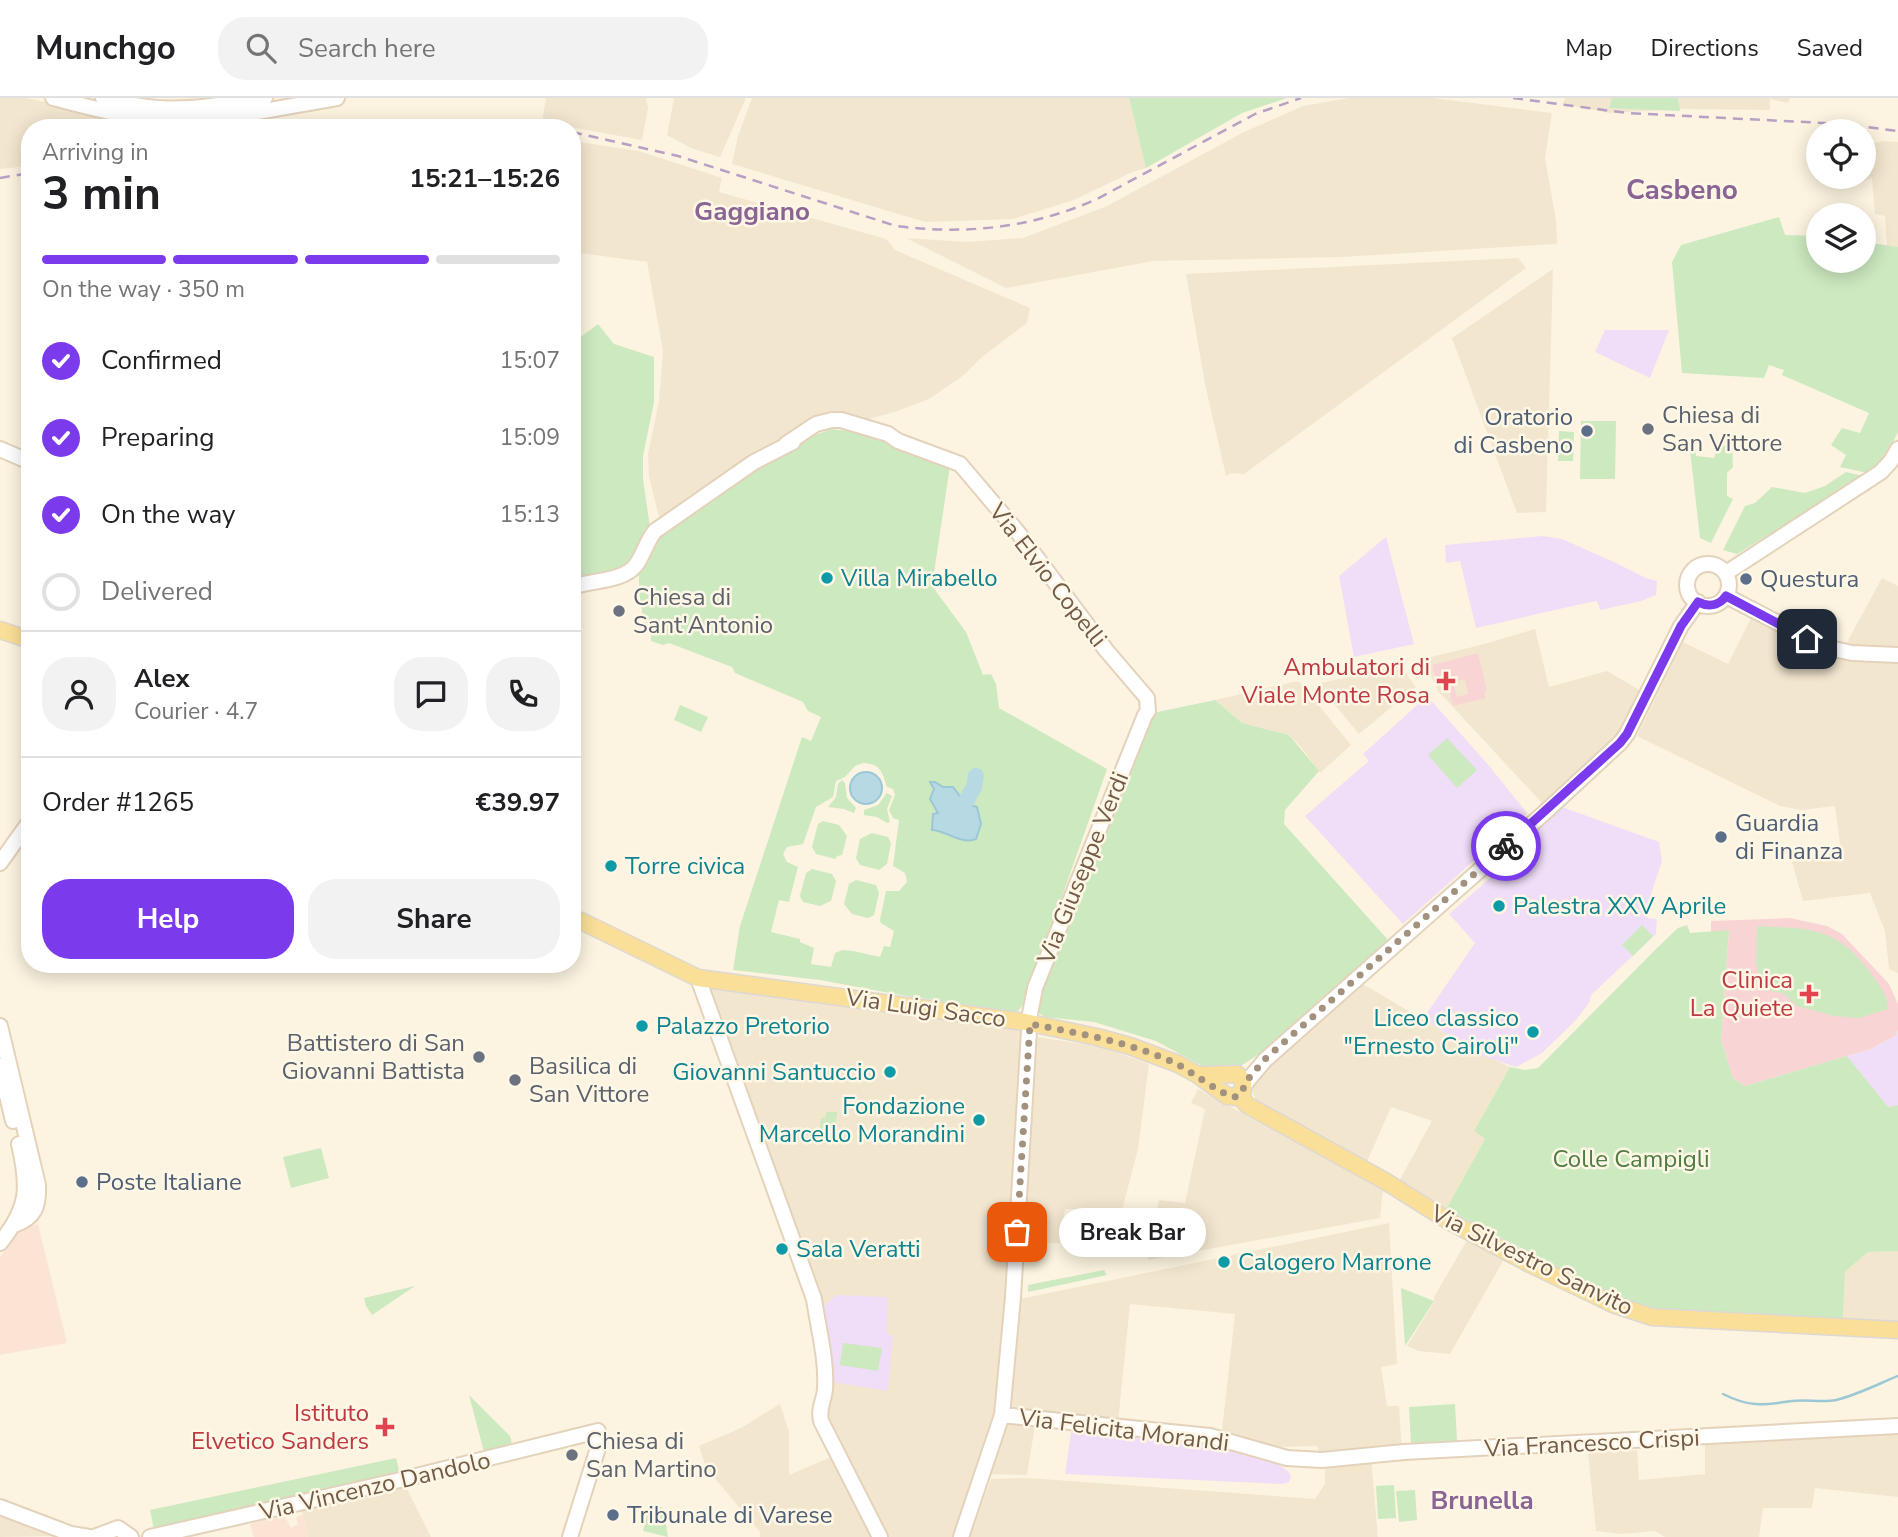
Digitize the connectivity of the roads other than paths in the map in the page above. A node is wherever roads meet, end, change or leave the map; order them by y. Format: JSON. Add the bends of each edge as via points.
{"nodes":[{"id":1,"x":53,"y":98,"type":"edge"},
{"id":2,"x":103,"y":98,"type":"edge"},
{"id":3,"x":265,"y":98,"type":"edge"},
{"id":4,"x":337,"y":98,"type":"edge"},
{"id":5,"x":157,"y":119,"type":"edge"},
{"id":6,"x":182,"y":119,"type":"edge"},
{"id":7,"x":0,"y":449,"type":"edge"},
{"id":8,"x":1898,"y":449,"type":"edge"},
{"id":9,"x":21,"y":458,"type":"edge"},
{"id":10,"x":1726,"y":573,"type":"junction"},
{"id":11,"x":581,"y":585,"type":"edge"},
{"id":12,"x":1726,"y":596,"type":"junction"},
{"id":13,"x":1698,"y":602,"type":"junction"},
{"id":14,"x":0,"y":630,"type":"edge"},
{"id":15,"x":21,"y":637,"type":"edge"},
{"id":16,"x":1898,"y":655,"type":"edge"},
{"id":17,"x":1145,"y":715,"type":"joint"},
{"id":18,"x":21,"y":834,"type":"edge"},
{"id":19,"x":0,"y":842,"type":"edge"},
{"id":20,"x":2,"y":861,"type":"edge"},
{"id":21,"x":581,"y":925,"type":"edge"},
{"id":22,"x":698,"y":978,"type":"junction"},
{"id":23,"x":1030,"y":1024,"type":"junction"},
{"id":24,"x":0,"y":1026,"type":"edge"},
{"id":25,"x":0,"y":1066,"type":"edge"},
{"id":26,"x":1198,"y":1075,"type":"junction"},
{"id":27,"x":1236,"y":1082,"type":"junction"},
{"id":28,"x":14,"y":1225,"type":"junction"},
{"id":29,"x":0,"y":1243,"type":"edge"},
{"id":30,"x":1898,"y":1330,"type":"edge"},
{"id":31,"x":1002,"y":1415,"type":"junction"},
{"id":32,"x":1898,"y":1426,"type":"edge"},
{"id":33,"x":1287,"y":1458,"type":"joint"},
{"id":34,"x":0,"y":1507,"type":"edge"},
{"id":35,"x":130,"y":1536,"type":"edge"},
{"id":36,"x":91,"y":1537,"type":"edge"},
{"id":37,"x":150,"y":1537,"type":"edge"},
{"id":38,"x":570,"y":1537,"type":"edge"},
{"id":39,"x":880,"y":1537,"type":"edge"},
{"id":40,"x":961,"y":1537,"type":"edge"}],
"edges":[{"from":1,"to":5,"type":"street"},
{"from":2,"to":3,"type":"street","via":[[142,107],[181,108]]},
{"from":4,"to":6,"type":"street"},
{"from":7,"to":9,"type":"street"},
{"from":8,"to":10,"type":"street","via":[[1886,467]]},
{"from":10,"to":12,"type":"street"},
{"from":10,"to":13,"type":"street","via":[[1712,565],[1692,572],[1687,585]]},
{"from":11,"to":17,"type":"street","name":"Via Elvio Copelli","via":[[619,575],[636,565],[655,531],[786,444],[832,423],[858,424],[956,461],[1016,530],[1138,691]]},
{"from":12,"to":13,"type":"street","via":[[1715,605]]},
{"from":12,"to":16,"type":"street","via":[[1825,647]]},
{"from":13,"to":27,"type":"street","via":[[1620,743]]},
{"from":14,"to":15,"type":"main road"},
{"from":17,"to":23,"type":"street","name":"Via Giuseppe Verdi","via":[[1043,966]]},
{"from":18,"to":20,"type":"street"},
{"from":19,"to":20,"type":"street"},
{"from":21,"to":22,"type":"main road","name":"Via Luigi Sacco"},
{"from":22,"to":23,"type":"main road","name":"Via Luigi Sacco"},
{"from":22,"to":39,"type":"street","via":[[814,1299],[825,1391],[818,1411]]},
{"from":23,"to":26,"type":"main road","name":"Via Luigi Sacco","via":[[1130,1045]]},
{"from":23,"to":31,"type":"street","name":"Via Giuseppe Verdi"},
{"from":24,"to":28,"type":"street","via":[[38,1185],[36,1210]]},
{"from":25,"to":28,"type":"street","via":[[25,1172],[26,1195]]},
{"from":26,"to":27,"type":"main road"},
{"from":26,"to":27,"type":"main road","via":[[1231,1097]]},
{"from":27,"to":30,"type":"main road","name":"Via Silvestro Sanvito","via":[[1247,1105],[1447,1220],[1632,1312],[1652,1317]]},
{"from":28,"to":29,"type":"street"},
{"from":31,"to":33,"type":"street","name":"Via Felicita Morandi","via":[[1210,1436]]},
{"from":31,"to":40,"type":"street","name":"Via Giuseppe Verdi"},
{"from":32,"to":33,"type":"street","name":"Via Francesco Crispi","via":[[1322,1460]]},
{"from":34,"to":36,"type":"street"},
{"from":35,"to":36,"type":"street","via":[[118,1528]]},
{"from":37,"to":38,"type":"street","name":"Via Vincenzo Dandolo","via":[[598,1431],[598,1448]]}]}
